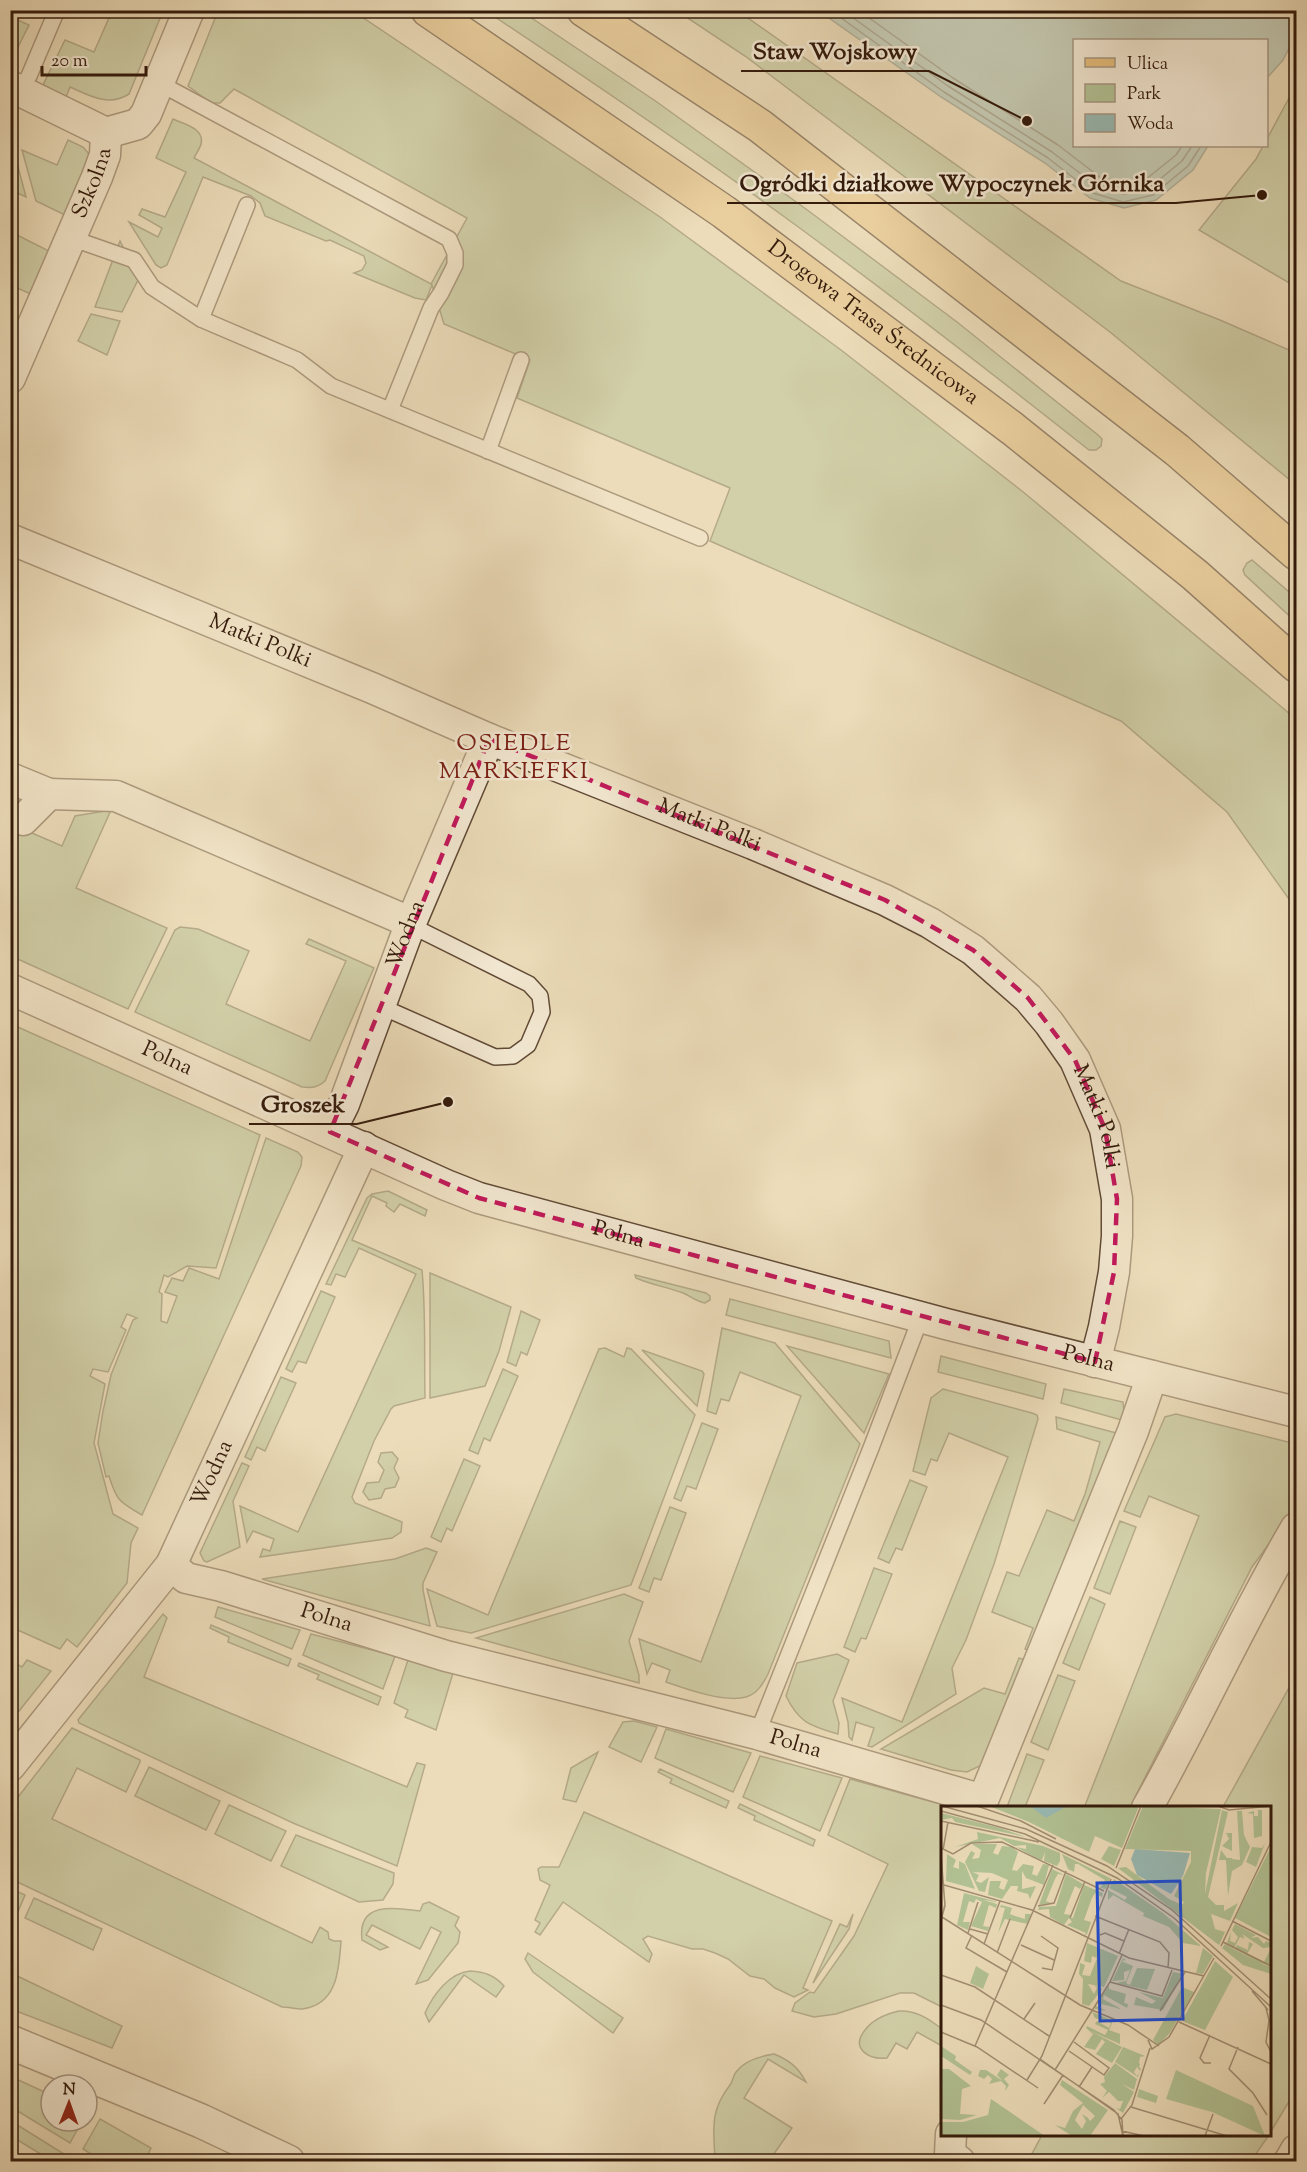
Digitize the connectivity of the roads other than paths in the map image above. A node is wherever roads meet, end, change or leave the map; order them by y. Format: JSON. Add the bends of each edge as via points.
{"nodes":[{"id":1,"x":57,"y":10,"type":"edge"},
{"id":2,"x":189,"y":10,"type":"edge"},
{"id":3,"x":428,"y":10,"type":"edge"},
{"id":4,"x":584,"y":10,"type":"edge"},
{"id":5,"x":159,"y":83,"type":"junction"},
{"id":6,"x":15,"y":88,"type":"edge"},
{"id":7,"x":106,"y":133,"type":"junction"},
{"id":8,"x":247,"y":205,"type":"dead end"},
{"id":9,"x":71,"y":238,"type":"junction"},
{"id":10,"x":201,"y":320,"type":"junction"},
{"id":11,"x":521,"y":360,"type":"dead end"},
{"id":12,"x":10,"y":378,"type":"edge"},
{"id":13,"x":390,"y":410,"type":"junction"},
{"id":14,"x":488,"y":451,"type":"junction"},
{"id":15,"x":700,"y":537,"type":"dead end"},
{"id":16,"x":10,"y":539,"type":"edge"},
{"id":17,"x":1296,"y":553,"type":"edge"},
{"id":18,"x":1296,"y":665,"type":"edge"},
{"id":19,"x":489,"y":739,"type":"junction"},
{"id":20,"x":10,"y":778,"type":"edge"},
{"id":21,"x":49,"y":795,"type":"junction"},
{"id":22,"x":22,"y":820,"type":"dead end"},
{"id":23,"x":410,"y":925,"type":"junction"},
{"id":24,"x":10,"y":989,"type":"edge"},
{"id":25,"x":380,"y":1006,"type":"junction"},
{"id":26,"x":330,"y":1132,"type":"junction"},
{"id":27,"x":364,"y":1147,"type":"junction"},
{"id":28,"x":921,"y":1317,"type":"junction"},
{"id":29,"x":1095,"y":1362,"type":"junction"},
{"id":30,"x":1152,"y":1376,"type":"junction"},
{"id":31,"x":1296,"y":1412,"type":"edge"},
{"id":32,"x":1296,"y":1528,"type":"edge"},
{"id":33,"x":171,"y":1565,"type":"junction"},
{"id":34,"x":757,"y":1734,"type":"junction"},
{"id":35,"x":10,"y":1766,"type":"edge"},
{"id":36,"x":1148,"y":1806,"type":"edge"},
{"id":37,"x":10,"y":2042,"type":"edge"},
{"id":38,"x":951,"y":2136,"type":"edge"},
{"id":39,"x":1296,"y":2150,"type":"edge"},
{"id":40,"x":288,"y":2162,"type":"edge"},
{"id":41,"x":960,"y":2162,"type":"edge"},
{"id":42,"x":1289,"y":2162,"type":"edge"}],
"edges":[{"from":1,"to":6,"type":"lane","via":[[29,76]]},
{"from":2,"to":5,"type":"street","name":"Szkolna"},
{"from":3,"to":18,"type":"main road","name":"Drogowa Trasa Średnicowa","via":[[724,212],[1013,429],[1195,575]]},
{"from":4,"to":17,"type":"main road","via":[[760,126],[1178,450]]},
{"from":5,"to":7,"type":"street","name":"Szkolna","via":[[138,124]]},
{"from":5,"to":13,"type":"lane","via":[[449,239],[455,253],[454,266],[431,308]]},
{"from":6,"to":7,"type":"street"},
{"from":7,"to":9,"type":"street","name":"Szkolna","via":[[105,155]]},
{"from":8,"to":10,"type":"lane"},
{"from":9,"to":10,"type":"lane","via":[[134,260],[152,287]]},
{"from":9,"to":12,"type":"street","name":"Szkolna"},
{"from":10,"to":13,"type":"lane","via":[[297,360],[331,386]]},
{"from":11,"to":14,"type":"lane"},
{"from":13,"to":14,"type":"lane"},
{"from":14,"to":15,"type":"lane"},
{"from":16,"to":19,"type":"street","name":"Matki Polki"},
{"from":19,"to":23,"type":"street","name":"Wodna"},
{"from":19,"to":29,"type":"street","name":"Matki Polki","via":[[885,900],[973,950],[1028,998],[1075,1060],[1105,1129],[1113,1165],[1117,1199],[1114,1272]]},
{"from":20,"to":21,"type":"street"},
{"from":21,"to":22,"type":"street"},
{"from":21,"to":23,"type":"street","via":[[116,796]]},
{"from":23,"to":25,"type":"street","name":"Wodna"},
{"from":23,"to":25,"type":"lane","via":[[530,984],[540,996],[542,1012],[528,1045],[513,1056],[495,1057]]},
{"from":24,"to":26,"type":"street","name":"Polna"},
{"from":25,"to":26,"type":"street","name":"Wodna"},
{"from":26,"to":27,"type":"street","name":"Polna"},
{"from":27,"to":28,"type":"street","name":"Polna","via":[[479,1198]]},
{"from":27,"to":33,"type":"street","name":"Wodna"},
{"from":28,"to":29,"type":"street","name":"Polna"},
{"from":28,"to":34,"type":"lane"},
{"from":29,"to":30,"type":"street","name":"Polna"},
{"from":30,"to":31,"type":"street","name":"Polna"},
{"from":30,"to":34,"type":"street","name":"Polna","via":[[984,1800]]},
{"from":32,"to":36,"type":"street"},
{"from":33,"to":34,"type":"street","name":"Polna","via":[[186,1578],[446,1656]]},
{"from":33,"to":35,"type":"street","name":"Wodna"},
{"from":37,"to":40,"type":"street","via":[[201,2121]]},
{"from":38,"to":41,"type":"street","via":[[950,2154]]},
{"from":39,"to":42,"type":"street"}]}
